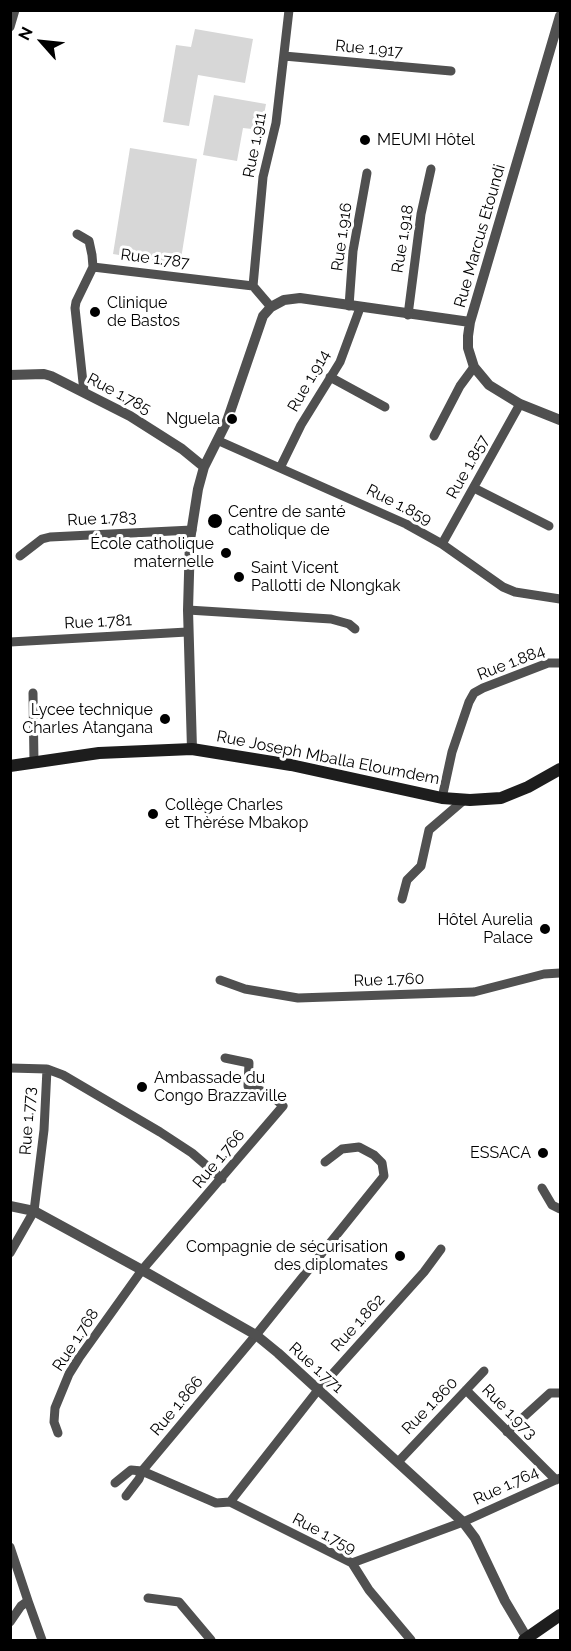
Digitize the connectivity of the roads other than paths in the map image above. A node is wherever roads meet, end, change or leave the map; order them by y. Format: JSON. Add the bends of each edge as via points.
{"nodes":[{"id":1,"x":15,"y":10,"type":"edge"},
{"id":2,"x":289,"y":10,"type":"edge"},
{"id":3,"x":561,"y":16,"type":"edge"},
{"id":4,"x":10,"y":27,"type":"edge"},
{"id":5,"x":284,"y":56,"type":"junction"},
{"id":6,"x":451,"y":71,"type":"dead end"},
{"id":7,"x":431,"y":169,"type":"dead end"},
{"id":8,"x":367,"y":173,"type":"dead end"},
{"id":9,"x":77,"y":234,"type":"dead end"},
{"id":10,"x":93,"y":267,"type":"junction"},
{"id":11,"x":253,"y":286,"type":"junction"},
{"id":12,"x":271,"y":307,"type":"junction"},
{"id":13,"x":355,"y":307,"type":"junction"},
{"id":14,"x":408,"y":315,"type":"junction"},
{"id":15,"x":470,"y":322,"type":"junction"},
{"id":16,"x":474,"y":367,"type":"junction"},
{"id":17,"x":10,"y":375,"type":"edge"},
{"id":18,"x":330,"y":377,"type":"junction"},
{"id":19,"x":84,"y":392,"type":"junction"},
{"id":20,"x":520,"y":404,"type":"junction"},
{"id":21,"x":385,"y":407,"type":"dead end"},
{"id":22,"x":561,"y":420,"type":"edge"},
{"id":23,"x":434,"y":436,"type":"dead end"},
{"id":24,"x":219,"y":441,"type":"junction"},
{"id":25,"x":204,"y":467,"type":"junction"},
{"id":26,"x":280,"y":468,"type":"junction"},
{"id":27,"x":474,"y":488,"type":"junction"},
{"id":28,"x":549,"y":526,"type":"dead end"},
{"id":29,"x":192,"y":530,"type":"junction"},
{"id":30,"x":442,"y":544,"type":"junction"},
{"id":31,"x":20,"y":556,"type":"dead end"},
{"id":32,"x":561,"y":599,"type":"edge"},
{"id":33,"x":188,"y":610,"type":"junction"},
{"id":34,"x":355,"y":629,"type":"dead end"},
{"id":35,"x":187,"y":632,"type":"junction"},
{"id":36,"x":10,"y":642,"type":"edge"},
{"id":37,"x":561,"y":663,"type":"edge"},
{"id":38,"x":33,"y":693,"type":"dead end"},
{"id":39,"x":192,"y":749,"type":"junction"},
{"id":40,"x":34,"y":763,"type":"junction"},
{"id":41,"x":10,"y":766,"type":"edge"},
{"id":42,"x":561,"y":769,"type":"edge"},
{"id":43,"x":442,"y":798,"type":"junction"},
{"id":44,"x":464,"y":800,"type":"junction"},
{"id":45,"x":402,"y":899,"type":"dead end"},
{"id":46,"x":561,"y":968,"type":"edge"},
{"id":47,"x":560,"y":974,"type":"edge"},
{"id":48,"x":220,"y":980,"type":"dead end"},
{"id":49,"x":225,"y":1058,"type":"dead end"},
{"id":50,"x":10,"y":1068,"type":"edge"},
{"id":51,"x":47,"y":1068,"type":"junction"},
{"id":52,"x":325,"y":1162,"type":"dead end"},
{"id":53,"x":222,"y":1179,"type":"junction"},
{"id":54,"x":542,"y":1188,"type":"dead end"},
{"id":55,"x":10,"y":1206,"type":"edge"},
{"id":56,"x":561,"y":1209,"type":"edge"},
{"id":57,"x":34,"y":1211,"type":"junction"},
{"id":58,"x":441,"y":1250,"type":"dead end"},
{"id":59,"x":10,"y":1253,"type":"edge"},
{"id":60,"x":142,"y":1270,"type":"junction"},
{"id":61,"x":256,"y":1335,"type":"junction"},
{"id":62,"x":484,"y":1371,"type":"dead end"},
{"id":63,"x":318,"y":1390,"type":"junction"},
{"id":64,"x":466,"y":1390,"type":"junction"},
{"id":65,"x":561,"y":1393,"type":"edge"},
{"id":66,"x":507,"y":1432,"type":"junction"},
{"id":67,"x":58,"y":1433,"type":"dead end"},
{"id":68,"x":398,"y":1462,"type":"junction"},
{"id":69,"x":142,"y":1471,"type":"junction"},
{"id":70,"x":558,"y":1479,"type":"edge"},
{"id":71,"x":115,"y":1483,"type":"dead end"},
{"id":72,"x":126,"y":1496,"type":"dead end"},
{"id":73,"x":230,"y":1502,"type":"junction"},
{"id":74,"x":463,"y":1522,"type":"junction"},
{"id":75,"x":10,"y":1547,"type":"edge"},
{"id":76,"x":352,"y":1563,"type":"junction"},
{"id":77,"x":148,"y":1598,"type":"dead end"},
{"id":78,"x":10,"y":1600,"type":"edge"},
{"id":79,"x":24,"y":1604,"type":"junction"},
{"id":80,"x":561,"y":1615,"type":"edge"},
{"id":81,"x":10,"y":1622,"type":"edge"},
{"id":82,"x":526,"y":1639,"type":"edge"},
{"id":83,"x":42,"y":1641,"type":"edge"},
{"id":84,"x":211,"y":1641,"type":"edge"},
{"id":85,"x":411,"y":1641,"type":"edge"}],
"edges":[{"from":1,"to":4,"type":"street"},
{"from":2,"to":5,"type":"street","name":"Rue 1.911"},
{"from":3,"to":15,"type":"street","name":"Rue Marcus Etoundi"},
{"from":5,"to":6,"type":"street","name":"Rue 1.917"},
{"from":5,"to":11,"type":"street","name":"Rue 1.911","via":[[276,123],[263,177]]},
{"from":7,"to":14,"type":"street","name":"Rue 1.918"},
{"from":8,"to":13,"type":"street","name":"Rue 1.916","via":[[353,252]]},
{"from":9,"to":10,"type":"street","via":[[89,241]]},
{"from":10,"to":11,"type":"street","name":"Rue 1.787"},
{"from":10,"to":19,"type":"street","via":[[75,308]]},
{"from":11,"to":12,"type":"street"},
{"from":12,"to":13,"type":"street","via":[[300,298]]},
{"from":12,"to":24,"type":"street","via":[[257,330]]},
{"from":13,"to":14,"type":"street"},
{"from":13,"to":18,"type":"street","name":"Rue 1.914","via":[[340,362]]},
{"from":14,"to":15,"type":"street"},
{"from":15,"to":16,"type":"street","name":"Rue Marcus Etoundi","via":[[468,348]]},
{"from":16,"to":20,"type":"street","via":[[489,385]]},
{"from":16,"to":23,"type":"street"},
{"from":17,"to":19,"type":"street","name":"Rue 1.785","via":[[44,374]]},
{"from":18,"to":21,"type":"street"},
{"from":18,"to":26,"type":"street","name":"Rue 1.914"},
{"from":19,"to":25,"type":"street","name":"Rue 1.785","via":[[158,433]]},
{"from":20,"to":22,"type":"street"},
{"from":20,"to":27,"type":"street","name":"Rue 1.857"},
{"from":24,"to":25,"type":"street"},
{"from":24,"to":26,"type":"street","name":"Rue 1.859"},
{"from":25,"to":29,"type":"street"},
{"from":26,"to":30,"type":"street","name":"Rue 1.859","via":[[367,505]]},
{"from":27,"to":28,"type":"street"},
{"from":27,"to":30,"type":"street","name":"Rue 1.857"},
{"from":29,"to":31,"type":"street","name":"Rue 1.783","via":[[50,537]]},
{"from":29,"to":33,"type":"street"},
{"from":30,"to":32,"type":"street","name":"Rue 1.859","via":[[503,587]]},
{"from":33,"to":34,"type":"street","via":[[331,619]]},
{"from":33,"to":35,"type":"street"},
{"from":35,"to":36,"type":"street","name":"Rue 1.781"},
{"from":35,"to":39,"type":"street"},
{"from":37,"to":43,"type":"street","name":"Rue 1.884","via":[[548,663],[474,693],[452,752]]},
{"from":38,"to":40,"type":"street"},
{"from":39,"to":40,"type":"main road","name":"Rue Joseph Mballa Eloumdem","via":[[99,753]]},
{"from":39,"to":43,"type":"main road","name":"Rue Joseph Mballa Eloumdem","via":[[291,765]]},
{"from":40,"to":41,"type":"main road","name":"Rue Joseph Mballa Eloumdem"},
{"from":42,"to":44,"type":"main road","name":"Rue Joseph Mballa Eloumdem","via":[[501,798]]},
{"from":43,"to":44,"type":"main road","name":"Rue Joseph Mballa Eloumdem"},
{"from":44,"to":45,"type":"street","via":[[429,830],[421,866],[407,880]]},
{"from":46,"to":47,"type":"street"},
{"from":47,"to":48,"type":"street","name":"Rue 1.760","via":[[544,974],[474,992],[298,998],[245,989]]},
{"from":49,"to":53,"type":"street","name":"Rue 1.766","via":[[249,1063],[248,1086],[270,1094],[284,1106]]},
{"from":50,"to":51,"type":"street","name":"Rue 1.773"},
{"from":51,"to":53,"type":"street","name":"Rue 1.773","via":[[160,1132]]},
{"from":51,"to":57,"type":"street","name":"Rue 1.773","via":[[45,1130]]},
{"from":52,"to":61,"type":"street","name":"Rue 1.866","via":[[342,1149],[359,1147],[382,1163],[384,1176]]},
{"from":53,"to":60,"type":"street","name":"Rue 1.766"},
{"from":54,"to":56,"type":"street","via":[[552,1205]]},
{"from":55,"to":57,"type":"street","name":"Rue 1.771"},
{"from":57,"to":59,"type":"street"},
{"from":57,"to":60,"type":"street","name":"Rue 1.771"},
{"from":58,"to":63,"type":"street","name":"Rue 1.862"},
{"from":60,"to":61,"type":"street","name":"Rue 1.771"},
{"from":60,"to":67,"type":"street","name":"Rue 1.768","via":[[69,1374],[53,1415]]},
{"from":61,"to":63,"type":"street","name":"Rue 1.771"},
{"from":61,"to":69,"type":"street","name":"Rue 1.866"},
{"from":62,"to":64,"type":"street","name":"Rue 1.860"},
{"from":63,"to":68,"type":"street","name":"Rue 1.771"},
{"from":63,"to":73,"type":"street","name":"Rue 1.862"},
{"from":64,"to":66,"type":"street","name":"Rue 1.973"},
{"from":64,"to":68,"type":"street","name":"Rue 1.860"},
{"from":65,"to":66,"type":"street","via":[[550,1393]]},
{"from":66,"to":70,"type":"street","name":"Rue 1.973"},
{"from":68,"to":74,"type":"street","name":"Rue 1.771"},
{"from":69,"to":71,"type":"street","name":"Rue 1.866","via":[[131,1470]]},
{"from":69,"to":72,"type":"street"},
{"from":69,"to":73,"type":"street","via":[[216,1503]]},
{"from":70,"to":74,"type":"street","name":"Rue 1.764"},
{"from":73,"to":76,"type":"street","name":"Rue 1.759"},
{"from":74,"to":76,"type":"street","name":"Rue 1.764"},
{"from":74,"to":82,"type":"street","name":"Rue 1.771","via":[[480,1545]]},
{"from":75,"to":79,"type":"street"},
{"from":76,"to":85,"type":"street","name":"Rue 1.759"},
{"from":77,"to":84,"type":"street","via":[[179,1602]]},
{"from":78,"to":79,"type":"street"},
{"from":79,"to":81,"type":"street"},
{"from":79,"to":83,"type":"street"},
{"from":80,"to":82,"type":"main road"}]}
